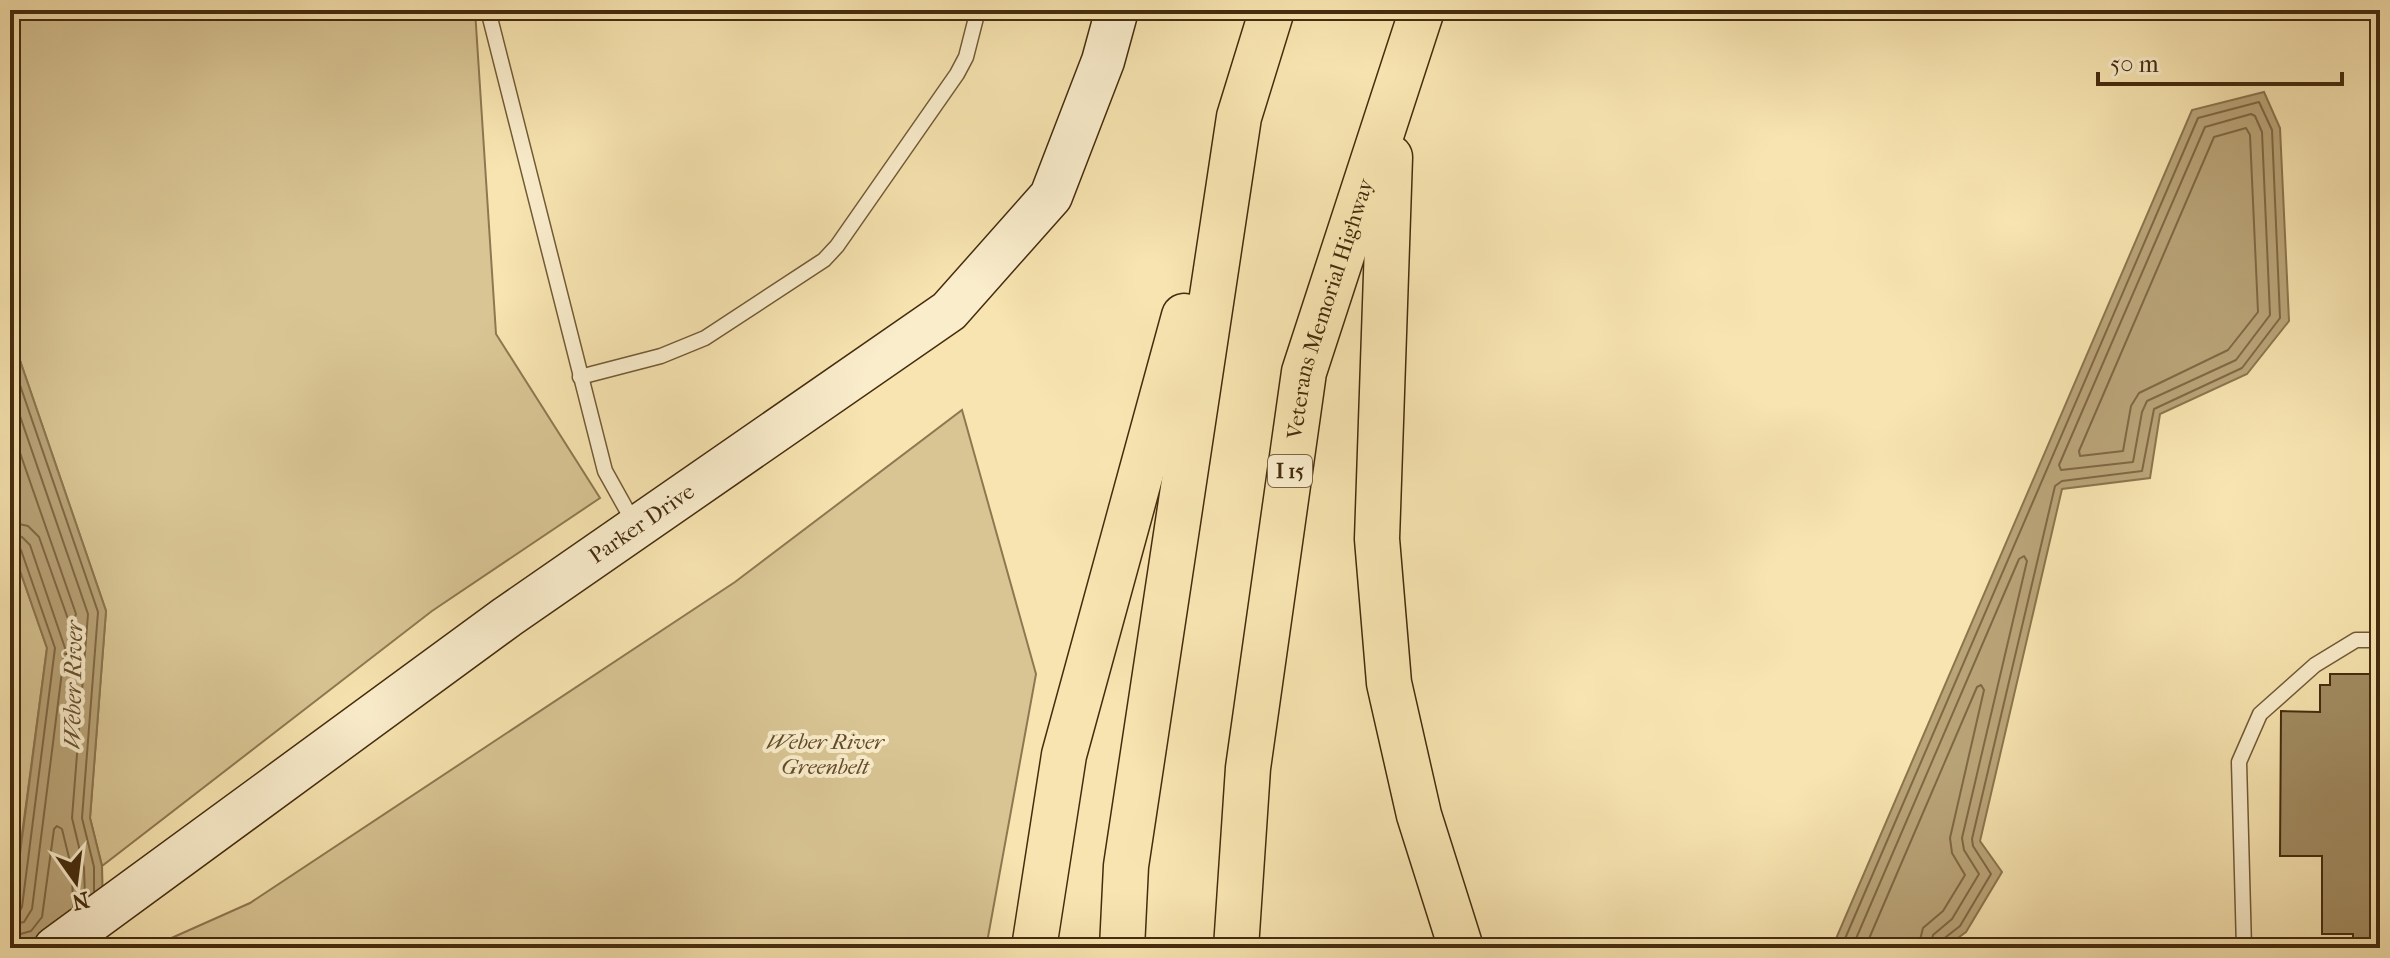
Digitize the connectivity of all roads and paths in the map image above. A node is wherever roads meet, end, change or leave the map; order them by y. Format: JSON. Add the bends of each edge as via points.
{"nodes":[{"id":1,"x":488,"y":10,"type":"edge"},
{"id":2,"x":978,"y":10,"type":"edge"},
{"id":3,"x":1117,"y":10,"type":"edge"},
{"id":4,"x":1272,"y":10,"type":"edge"},
{"id":5,"x":1422,"y":10,"type":"edge"},
{"id":6,"x":1393,"y":105,"type":"junction"},
{"id":7,"x":1239,"y":117,"type":"junction"},
{"id":8,"x":580,"y":377,"type":"junction"},
{"id":9,"x":636,"y":527,"type":"junction"},
{"id":10,"x":2380,"y":640,"type":"edge"},
{"id":11,"x":55,"y":948,"type":"edge"},
{"id":12,"x":1034,"y":948,"type":"edge"},
{"id":13,"x":1122,"y":948,"type":"edge"},
{"id":14,"x":1236,"y":948,"type":"edge"},
{"id":15,"x":1461,"y":948,"type":"edge"},
{"id":16,"x":2244,"y":948,"type":"edge"}],
"edges":[{"from":1,"to":8,"type":"lane"},
{"from":2,"to":8,"type":"lane","via":[[957,74],[824,260],[685,348]]},
{"from":3,"to":9,"type":"street","name":"Parker Drive","via":[[1051,196],[949,311]]},
{"from":4,"to":7,"type":"highway"},
{"from":5,"to":6,"type":"highway","name":"Veterans Memorial Highway","number":"I 15"},
{"from":6,"to":14,"type":"highway","name":"Veterans Memorial Highway","number":"I 15","via":[[1304,372],[1248,768]]},
{"from":6,"to":15,"type":"highway","via":[[1377,539],[1386,654],[1419,815]]},
{"from":7,"to":12,"type":"highway","via":[[1064,755]]},
{"from":7,"to":13,"type":"highway","via":[[1126,866]]},
{"from":8,"to":9,"type":"lane","via":[[605,471]]},
{"from":9,"to":11,"type":"street","name":"Parker Drive"},
{"from":10,"to":16,"type":"lane","via":[[2356,640],[2315,665],[2260,714],[2254,726],[2239,762]]}]}
